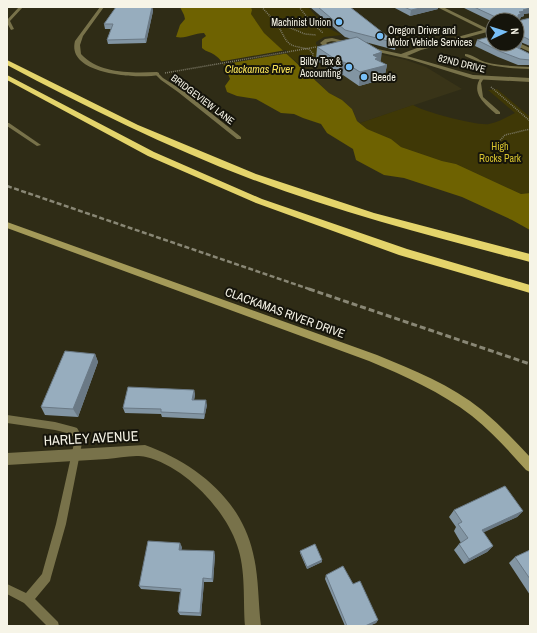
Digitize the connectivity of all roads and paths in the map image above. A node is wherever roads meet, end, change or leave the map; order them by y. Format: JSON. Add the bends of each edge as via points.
{"nodes":[{"id":1,"x":21,"y":7,"type":"edge"},
{"id":2,"x":102,"y":7,"type":"edge"},
{"id":3,"x":262,"y":7,"type":"edge"},
{"id":4,"x":299,"y":7,"type":"edge"},
{"id":5,"x":439,"y":7,"type":"edge"},
{"id":6,"x":276,"y":22,"type":"junction"},
{"id":7,"x":12,"y":28,"type":"dead end"},
{"id":8,"x":485,"y":28,"type":"edge"},
{"id":9,"x":485,"y":33,"type":"edge"},
{"id":10,"x":316,"y":47,"type":"edge"},
{"id":11,"x":361,"y":48,"type":"edge"},
{"id":12,"x":466,"y":55,"type":"dead end"},
{"id":13,"x":325,"y":56,"type":"edge"},
{"id":14,"x":402,"y":56,"type":"junction"},
{"id":15,"x":7,"y":62,"type":"edge"},
{"id":16,"x":530,"y":68,"type":"edge"},
{"id":17,"x":165,"y":73,"type":"dead end"},
{"id":18,"x":157,"y":74,"type":"joint"},
{"id":19,"x":7,"y":77,"type":"edge"},
{"id":20,"x":530,"y":80,"type":"edge"},
{"id":21,"x":484,"y":81,"type":"junction"},
{"id":22,"x":498,"y":113,"type":"dead end"},
{"id":23,"x":530,"y":120,"type":"edge"},
{"id":24,"x":7,"y":124,"type":"edge"},
{"id":25,"x":530,"y":129,"type":"edge"},
{"id":26,"x":239,"y":138,"type":"dead end"},
{"id":27,"x":39,"y":145,"type":"dead end"},
{"id":28,"x":492,"y":149,"type":"dead end"},
{"id":29,"x":7,"y":225,"type":"edge"},
{"id":30,"x":530,"y":258,"type":"edge"},
{"id":31,"x":530,"y":289,"type":"edge"},
{"id":32,"x":7,"y":419,"type":"edge"},
{"id":33,"x":76,"y":455,"type":"junction"},
{"id":34,"x":7,"y":459,"type":"edge"},
{"id":35,"x":530,"y":466,"type":"edge"},
{"id":36,"x":7,"y":590,"type":"edge"},
{"id":37,"x":28,"y":599,"type":"junction"},
{"id":38,"x":54,"y":626,"type":"edge"},
{"id":39,"x":253,"y":626,"type":"edge"}],
"edges":[{"from":1,"to":7,"type":"lane","via":[[8,22]]},
{"from":2,"to":18,"type":"street","via":[[78,40],[77,49],[80,56],[87,63],[115,72]]},
{"from":3,"to":6,"type":"path"},
{"from":4,"to":6,"type":"path","via":[[325,35],[305,34]]},
{"from":5,"to":8,"type":"street"},
{"from":6,"to":13,"type":"path","via":[[287,43],[308,49],[312,54],[312,60]]},
{"from":9,"to":14,"type":"street","via":[[419,49]]},
{"from":10,"to":17,"type":"path","bridge":true},
{"from":11,"to":14,"type":"street","name":"82ND DRIVE"},
{"from":12,"to":16,"type":"lane","via":[[497,66]]},
{"from":14,"to":21,"type":"street","name":"82ND DRIVE"},
{"from":15,"to":30,"type":"highway","via":[[135,128],[215,162],[358,211]]},
{"from":18,"to":26,"type":"lane","name":"BRIDGEVIEW LANE"},
{"from":19,"to":31,"type":"highway","via":[[106,131],[208,180],[328,227]]},
{"from":20,"to":21,"type":"street","name":"82ND DRIVE"},
{"from":21,"to":22,"type":"lane","via":[[479,83],[481,97]]},
{"from":21,"to":23,"type":"path"},
{"from":24,"to":27,"type":"lane"},
{"from":25,"to":28,"type":"path","via":[[504,135]]},
{"from":29,"to":35,"type":"main road","name":"CLACKAMAS RIVER DRIVE","via":[[418,377],[476,412]]},
{"from":32,"to":33,"type":"lane","via":[[74,431],[79,438]]},
{"from":33,"to":34,"type":"street","name":"HARLEY AVENUE"},
{"from":33,"to":37,"type":"lane","via":[[46,577]]},
{"from":33,"to":39,"type":"street","name":"HARLEY AVENUE","via":[[145,451],[164,456],[185,468],[210,490],[228,513],[244,543],[251,583]]},
{"from":36,"to":37,"type":"lane"},
{"from":37,"to":38,"type":"lane"}]}
